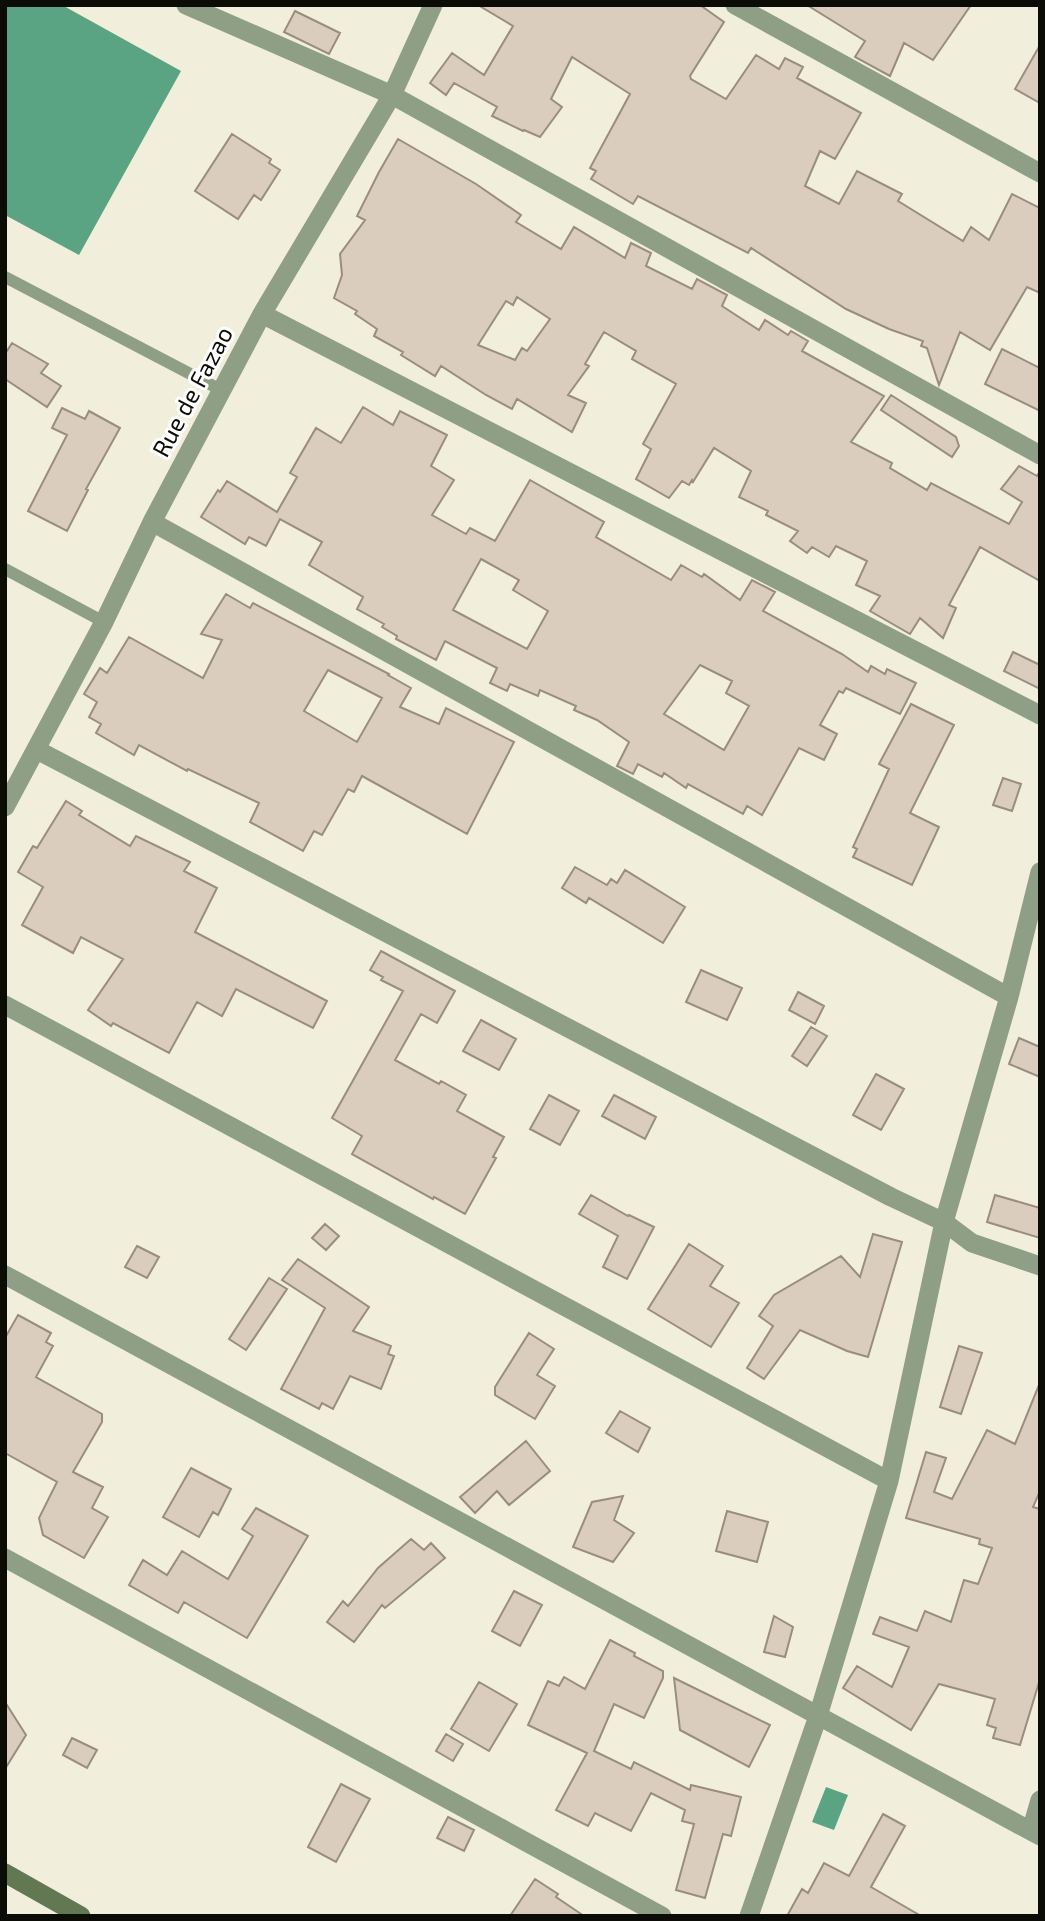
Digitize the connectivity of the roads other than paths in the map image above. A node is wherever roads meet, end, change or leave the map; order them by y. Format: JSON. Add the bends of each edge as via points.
{"nodes":[{"id":1,"x":186,"y":5,"type":"edge"},
{"id":2,"x":433,"y":5,"type":"edge"},
{"id":3,"x":735,"y":5,"type":"edge"},
{"id":4,"x":392,"y":95,"type":"junction"},
{"id":5,"x":1040,"y":173,"type":"edge"},
{"id":6,"x":5,"y":276,"type":"edge"},
{"id":7,"x":262,"y":314,"type":"junction"},
{"id":8,"x":223,"y":391,"type":"junction"},
{"id":9,"x":1040,"y":455,"type":"edge"},
{"id":10,"x":152,"y":522,"type":"junction"},
{"id":11,"x":5,"y":569,"type":"edge"},
{"id":12,"x":104,"y":622,"type":"junction"},
{"id":13,"x":1040,"y":715,"type":"edge"},
{"id":14,"x":37,"y":750,"type":"junction"},
{"id":15,"x":5,"y":807,"type":"edge"},
{"id":16,"x":1040,"y":872,"type":"edge"},
{"id":17,"x":1009,"y":997,"type":"junction"},
{"id":18,"x":5,"y":1005,"type":"edge"},
{"id":19,"x":944,"y":1222,"type":"junction"},
{"id":20,"x":1040,"y":1266,"type":"edge"},
{"id":21,"x":5,"y":1275,"type":"edge"},
{"id":22,"x":889,"y":1481,"type":"junction"},
{"id":23,"x":5,"y":1558,"type":"edge"},
{"id":24,"x":818,"y":1716,"type":"junction"},
{"id":25,"x":1040,"y":1800,"type":"edge"},
{"id":26,"x":1035,"y":1833,"type":"edge"},
{"id":27,"x":7,"y":1878,"type":"edge"},
{"id":28,"x":80,"y":1916,"type":"edge"},
{"id":29,"x":662,"y":1916,"type":"edge"},
{"id":30,"x":750,"y":1916,"type":"edge"}],
"edges":[{"from":1,"to":4,"type":"street"},
{"from":2,"to":4,"type":"street","name":"Rue de Fazao"},
{"from":3,"to":5,"type":"street"},
{"from":4,"to":7,"type":"street","name":"Rue de Fazao"},
{"from":4,"to":9,"type":"street"},
{"from":6,"to":8,"type":"lane"},
{"from":7,"to":8,"type":"street","name":"Rue de Fazao"},
{"from":7,"to":13,"type":"street"},
{"from":8,"to":10,"type":"street","name":"Rue de Fazao"},
{"from":10,"to":12,"type":"street","name":"Rue de Fazao"},
{"from":10,"to":17,"type":"street"},
{"from":11,"to":12,"type":"lane"},
{"from":12,"to":14,"type":"street","name":"Rue de Fazao"},
{"from":14,"to":15,"type":"street","name":"Rue de Fazao"},
{"from":14,"to":19,"type":"street"},
{"from":16,"to":17,"type":"street"},
{"from":17,"to":19,"type":"street"},
{"from":18,"to":22,"type":"street"},
{"from":19,"to":20,"type":"street","via":[[972,1243]]},
{"from":19,"to":22,"type":"street"},
{"from":21,"to":24,"type":"street"},
{"from":22,"to":24,"type":"street"},
{"from":23,"to":29,"type":"street"},
{"from":24,"to":26,"type":"street"},
{"from":24,"to":30,"type":"street"},
{"from":25,"to":26,"type":"street"},
{"from":27,"to":28,"type":"main road"}]}
